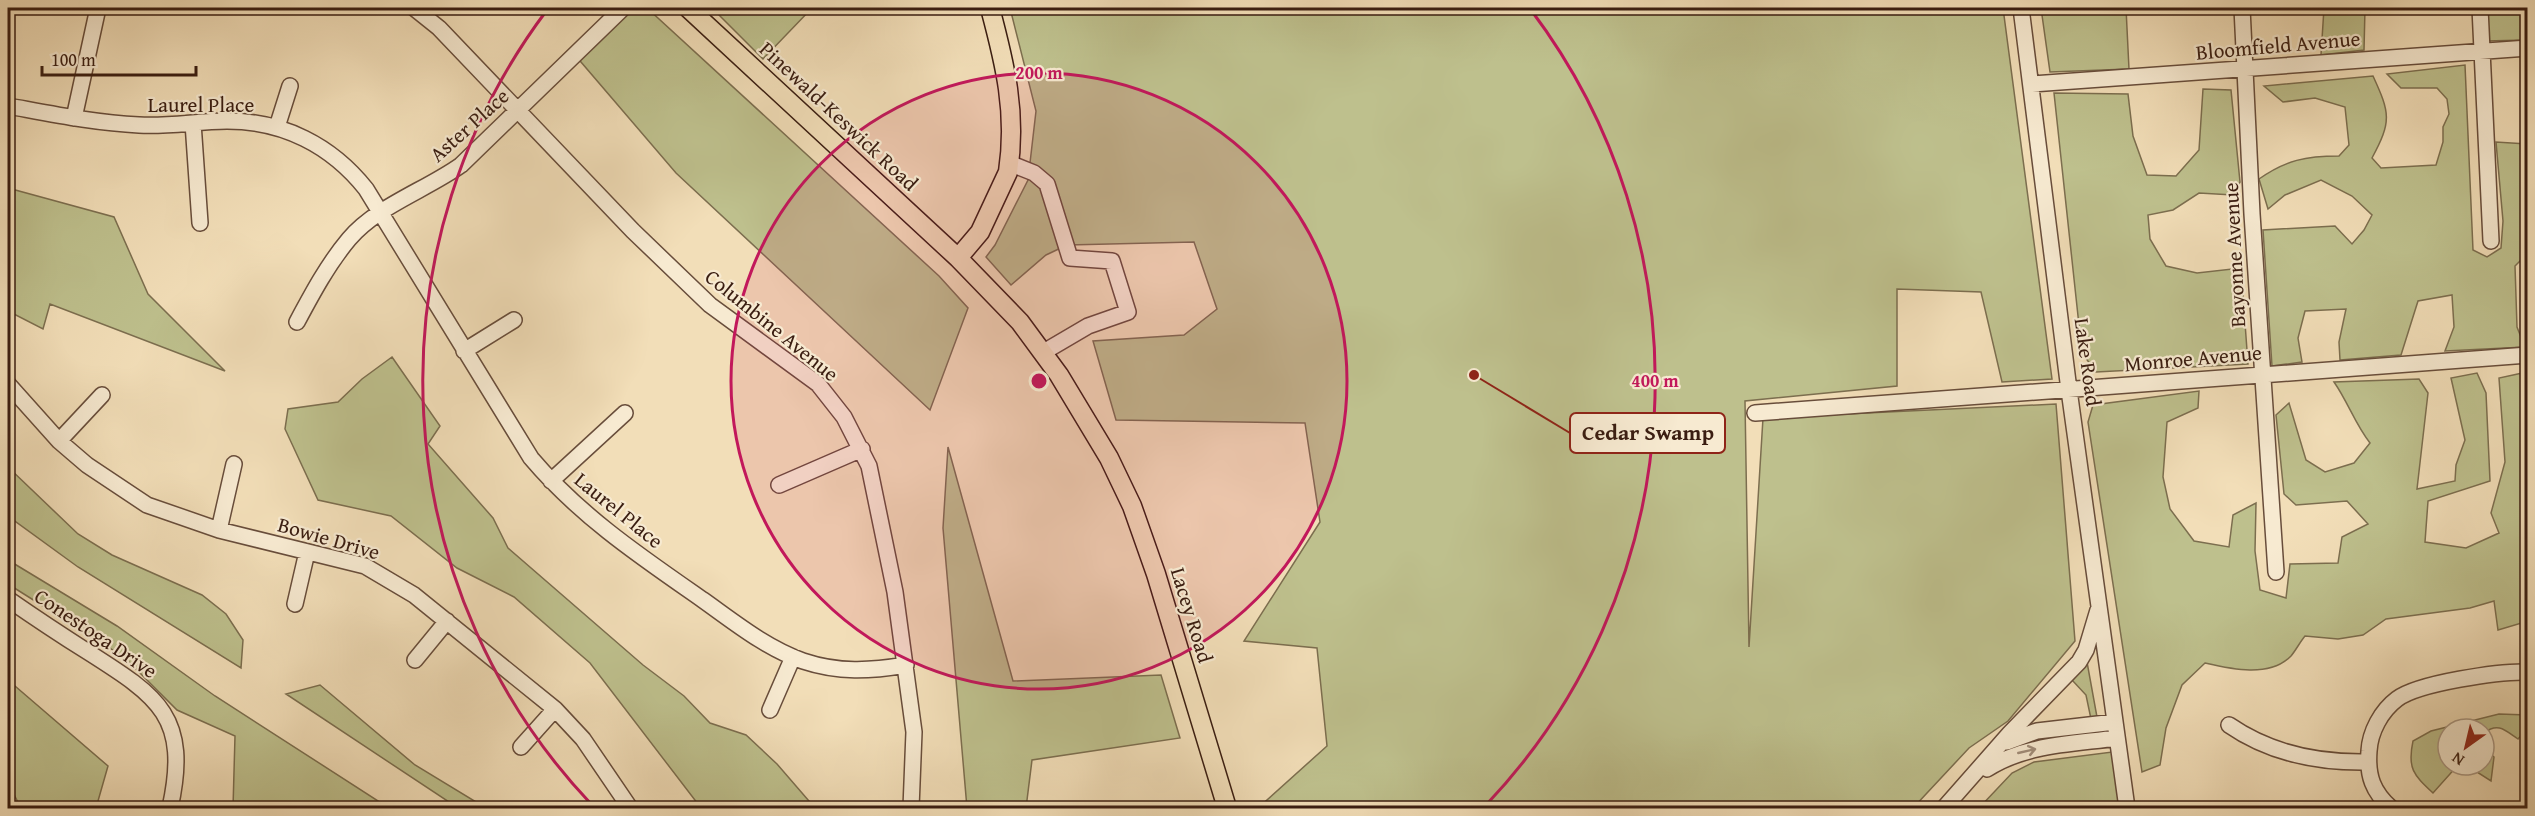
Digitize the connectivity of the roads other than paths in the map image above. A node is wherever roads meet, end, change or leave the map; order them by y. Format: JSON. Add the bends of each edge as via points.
{"nodes":[{"id":1,"x":98,"y":8,"type":"edge"},
{"id":2,"x":414,"y":8,"type":"edge"},
{"id":3,"x":623,"y":8,"type":"edge"},
{"id":4,"x":688,"y":8,"type":"edge"},
{"id":5,"x":990,"y":8,"type":"edge"},
{"id":6,"x":2021,"y":8,"type":"edge"},
{"id":7,"x":2242,"y":8,"type":"edge"},
{"id":8,"x":2480,"y":8,"type":"edge"},
{"id":9,"x":2528,"y":48,"type":"edge"},
{"id":10,"x":2484,"y":51,"type":"junction"},
{"id":11,"x":2247,"y":69,"type":"junction"},
{"id":12,"x":2032,"y":84,"type":"junction"},
{"id":13,"x":291,"y":86,"type":"dead end"},
{"id":14,"x":8,"y":106,"type":"edge"},
{"id":15,"x":517,"y":111,"type":"junction"},
{"id":16,"x":75,"y":118,"type":"junction"},
{"id":17,"x":192,"y":123,"type":"junction"},
{"id":18,"x":277,"y":127,"type":"junction"},
{"id":19,"x":1009,"y":163,"type":"junction"},
{"id":20,"x":382,"y":213,"type":"junction"},
{"id":21,"x":200,"y":223,"type":"dead end"},
{"id":22,"x":2491,"y":241,"type":"dead end"},
{"id":23,"x":958,"y":258,"type":"junction"},
{"id":24,"x":514,"y":320,"type":"dead end"},
{"id":25,"x":297,"y":322,"type":"dead end"},
{"id":26,"x":464,"y":351,"type":"junction"},
{"id":27,"x":1042,"y":353,"type":"junction"},
{"id":28,"x":2528,"y":355,"type":"edge"},
{"id":29,"x":2262,"y":373,"type":"junction"},
{"id":30,"x":8,"y":384,"type":"edge"},
{"id":31,"x":2070,"y":390,"type":"junction"},
{"id":32,"x":102,"y":395,"type":"dead end"},
{"id":33,"x":626,"y":413,"type":"dead end"},
{"id":34,"x":1755,"y":413,"type":"dead end"},
{"id":35,"x":59,"y":441,"type":"junction"},
{"id":36,"x":862,"y":449,"type":"junction"},
{"id":37,"x":234,"y":464,"type":"dead end"},
{"id":38,"x":551,"y":481,"type":"junction"},
{"id":39,"x":778,"y":485,"type":"dead end"},
{"id":40,"x":219,"y":530,"type":"junction"},
{"id":41,"x":307,"y":552,"type":"junction"},
{"id":42,"x":2276,"y":572,"type":"dead end"},
{"id":43,"x":8,"y":599,"type":"edge"},
{"id":44,"x":2100,"y":601,"type":"junction"},
{"id":45,"x":294,"y":604,"type":"dead end"},
{"id":46,"x":447,"y":621,"type":"junction"},
{"id":47,"x":793,"y":657,"type":"junction"},
{"id":48,"x":415,"y":660,"type":"dead end"},
{"id":49,"x":906,"y":665,"type":"junction"},
{"id":50,"x":2528,"y":672,"type":"edge"},
{"id":51,"x":555,"y":709,"type":"junction"},
{"id":52,"x":770,"y":710,"type":"dead end"},
{"id":53,"x":2115,"y":722,"type":"junction"},
{"id":54,"x":2229,"y":725,"type":"dead end"},
{"id":55,"x":2117,"y":738,"type":"junction"},
{"id":56,"x":2002,"y":744,"type":"junction"},
{"id":57,"x":521,"y":747,"type":"dead end"},
{"id":58,"x":2368,"y":762,"type":"junction"},
{"id":59,"x":1975,"y":777,"type":"junction"},
{"id":60,"x":170,"y":808,"type":"edge"},
{"id":61,"x":630,"y":808,"type":"edge"},
{"id":62,"x":911,"y":808,"type":"edge"},
{"id":63,"x":1227,"y":808,"type":"edge"},
{"id":64,"x":1944,"y":808,"type":"edge"},
{"id":65,"x":2127,"y":808,"type":"edge"},
{"id":66,"x":2391,"y":808,"type":"edge"}],
"edges":[{"from":1,"to":16,"type":"street"},
{"from":2,"to":15,"type":"street","name":"Columbine Avenue","via":[[439,28]]},
{"from":3,"to":15,"type":"street","name":"Aster Place"},
{"from":4,"to":23,"type":"main road","name":"Pinewald-Keswick Road"},
{"from":5,"to":19,"type":"main road","via":[[1004,60],[1013,119]]},
{"from":6,"to":12,"type":"street","name":"Lake Road"},
{"from":7,"to":11,"type":"street","name":"Bayonne Avenue"},
{"from":8,"to":10,"type":"street"},
{"from":9,"to":10,"type":"street","name":"Bloomfield Avenue"},
{"from":10,"to":11,"type":"street","name":"Bloomfield Avenue"},
{"from":10,"to":22,"type":"street"},
{"from":11,"to":12,"type":"street","name":"Bloomfield Avenue"},
{"from":11,"to":29,"type":"street","name":"Bayonne Avenue"},
{"from":12,"to":31,"type":"street","name":"Lake Road"},
{"from":13,"to":18,"type":"street"},
{"from":14,"to":16,"type":"street","name":"Laurel Place"},
{"from":15,"to":20,"type":"street","name":"Aster Place","via":[[461,165]]},
{"from":15,"to":36,"type":"street","name":"Columbine Avenue","via":[[625,224],[711,305],[818,384],[844,417]]},
{"from":16,"to":17,"type":"street","name":"Laurel Place","via":[[147,126]]},
{"from":17,"to":18,"type":"street","name":"Laurel Place","via":[[251,122]]},
{"from":17,"to":21,"type":"street"},
{"from":18,"to":20,"type":"street","name":"Laurel Place","via":[[335,156],[351,170]]},
{"from":19,"to":23,"type":"main road","via":[[980,232]]},
{"from":19,"to":27,"type":"street","via":[[1034,173],[1047,184],[1070,258],[1112,261],[1128,312],[1088,326]]},
{"from":20,"to":25,"type":"street","name":"Aster Place","via":[[349,238]]},
{"from":20,"to":26,"type":"street","name":"Laurel Place"},
{"from":23,"to":27,"type":"main road","name":"Pinewald-Keswick Road","via":[[1020,322]]},
{"from":24,"to":26,"type":"street"},
{"from":26,"to":38,"type":"street","name":"Laurel Place","via":[[531,458]]},
{"from":27,"to":63,"type":"main road","name":"Lacey Road","via":[[1125,488],[1149,550]]},
{"from":28,"to":29,"type":"street","name":"Monroe Avenue"},
{"from":29,"to":31,"type":"street","name":"Monroe Avenue"},
{"from":29,"to":42,"type":"street","name":"Bayonne Avenue"},
{"from":30,"to":35,"type":"street","name":"Bowie Drive"},
{"from":31,"to":34,"type":"street","name":"Monroe Avenue"},
{"from":31,"to":44,"type":"street","name":"Lake Road"},
{"from":32,"to":35,"type":"street"},
{"from":33,"to":38,"type":"street"},
{"from":35,"to":40,"type":"street","name":"Bowie Drive","via":[[147,505]]},
{"from":36,"to":39,"type":"street"},
{"from":36,"to":49,"type":"street","name":"Columbine Avenue","via":[[895,592]]},
{"from":37,"to":40,"type":"street"},
{"from":38,"to":47,"type":"street","name":"Laurel Place","via":[[622,543],[750,633]]},
{"from":40,"to":41,"type":"street","name":"Bowie Drive"},
{"from":41,"to":45,"type":"street"},
{"from":41,"to":46,"type":"street","name":"Bowie Drive","via":[[343,559],[381,574]]},
{"from":43,"to":60,"type":"street","name":"Conestoga Drive","via":[[140,685],[158,705],[170,727],[177,756]]},
{"from":44,"to":53,"type":"street","name":"Lake Road"},
{"from":44,"to":56,"type":"street","via":[[2079,662]]},
{"from":46,"to":48,"type":"street"},
{"from":46,"to":51,"type":"street","name":"Bowie Drive"},
{"from":47,"to":49,"type":"street","name":"Laurel Place","via":[[842,671]]},
{"from":47,"to":52,"type":"street"},
{"from":49,"to":62,"type":"street","name":"Columbine Avenue","via":[[914,732]]},
{"from":50,"to":58,"type":"street","via":[[2452,682],[2397,698],[2374,728]]},
{"from":51,"to":57,"type":"street"},
{"from":51,"to":61,"type":"street","name":"Bowie Drive","via":[[583,739]]},
{"from":53,"to":55,"type":"street","name":"Lake Road"},
{"from":53,"to":56,"type":"street","via":[[2037,731]]},
{"from":54,"to":58,"type":"street","via":[[2283,753]]},
{"from":59,"to":55,"type":"street","one_way":true,"via":[[2019,753]]},
{"from":55,"to":65,"type":"street","name":"Lake Road"},
{"from":56,"to":59,"type":"street"},
{"from":58,"to":66,"type":"street","via":[[2371,784]]},
{"from":59,"to":64,"type":"street"}]}
